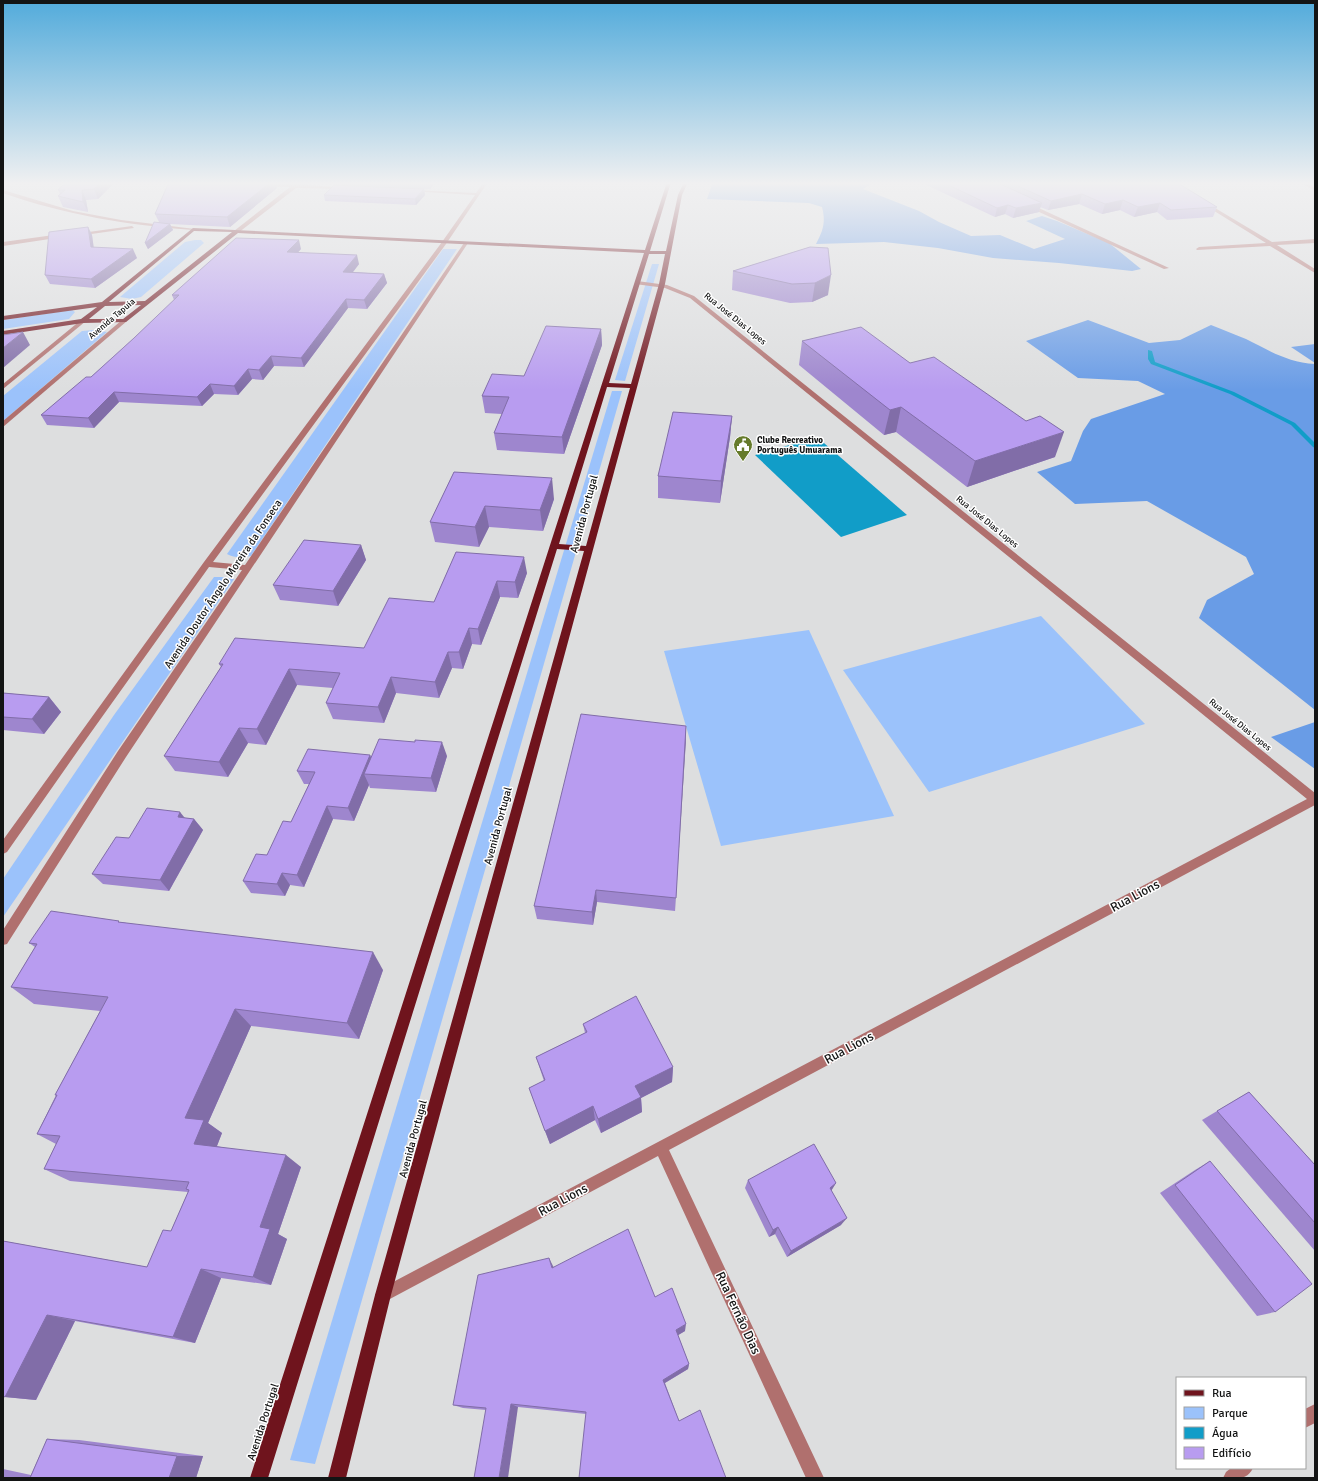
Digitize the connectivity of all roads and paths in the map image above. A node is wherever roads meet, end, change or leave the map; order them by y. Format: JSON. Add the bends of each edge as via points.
{"nodes":[{"id":1,"x":166,"y":251,"type":"edge"},
{"id":2,"x":212,"y":251,"type":"edge"},
{"id":3,"x":438,"y":251,"type":"edge"},
{"id":4,"x":461,"y":251,"type":"edge"},
{"id":5,"x":627,"y":251,"type":"edge"},
{"id":6,"x":1129,"y":251,"type":"edge"},
{"id":7,"x":1284,"y":251,"type":"edge"},
{"id":8,"x":647,"y":252,"type":"junction"},
{"id":9,"x":668,"y":253,"type":"joint"},
{"id":10,"x":1166,"y":268,"type":"dead end"},
{"id":11,"x":1315,"y":271,"type":"edge"},
{"id":12,"x":637,"y":283,"type":"junction"},
{"id":13,"x":662,"y":284,"type":"junction"},
{"id":14,"x":145,"y":303,"type":"junction"},
{"id":15,"x":103,"y":304,"type":"junction"},
{"id":16,"x":3,"y":318,"type":"edge"},
{"id":17,"x":124,"y":320,"type":"junction"},
{"id":18,"x":83,"y":321,"type":"junction"},
{"id":19,"x":3,"y":333,"type":"edge"},
{"id":20,"x":605,"y":385,"type":"junction"},
{"id":21,"x":633,"y":386,"type":"junction"},
{"id":22,"x":3,"y":387,"type":"edge"},
{"id":23,"x":3,"y":425,"type":"edge"},
{"id":24,"x":554,"y":546,"type":"junction"},
{"id":25,"x":588,"y":549,"type":"junction"},
{"id":26,"x":207,"y":564,"type":"junction"},
{"id":27,"x":248,"y":568,"type":"junction"},
{"id":28,"x":1315,"y":800,"type":"edge"},
{"id":29,"x":3,"y":849,"type":"edge"},
{"id":30,"x":3,"y":940,"type":"edge"},
{"id":31,"x":661,"y":1148,"type":"junction"},
{"id":32,"x":383,"y":1295,"type":"junction"},
{"id":33,"x":1315,"y":1412,"type":"edge"},
{"id":34,"x":1306,"y":1419,"type":"edge"},
{"id":35,"x":1243,"y":1469,"type":"edge"},
{"id":36,"x":259,"y":1478,"type":"edge"},
{"id":37,"x":337,"y":1478,"type":"edge"},
{"id":38,"x":815,"y":1478,"type":"edge"},
{"id":39,"x":1232,"y":1478,"type":"edge"}],
"edges":[{"from":1,"to":15,"type":"main road","name":"Avenida Tapuia"},
{"from":2,"to":14,"type":"main road","name":"Avenida Tapuia"},
{"from":3,"to":26,"type":"street","name":"Avenida Doutor Ângelo Moreira da Fonseca"},
{"from":4,"to":27,"type":"street","name":"Avenida Doutor Ângelo Moreira da Fonseca"},
{"from":5,"to":8,"type":"main road"},
{"from":6,"to":10,"type":"street"},
{"from":7,"to":11,"type":"street"},
{"from":8,"to":9,"type":"main road"},
{"from":8,"to":12,"type":"main road","name":"Avenida Portugal"},
{"from":9,"to":13,"type":"main road","name":"Avenida Portugal"},
{"from":12,"to":13,"type":"street","name":"Rua José Dias Lopes"},
{"from":12,"to":20,"type":"main road","name":"Avenida Portugal"},
{"from":13,"to":21,"type":"main road","name":"Avenida Portugal"},
{"from":13,"to":28,"type":"street","name":"Rua José Dias Lopes","via":[[692,297]]},
{"from":14,"to":15,"type":"main road"},
{"from":14,"to":17,"type":"main road","name":"Avenida Tapuia"},
{"from":15,"to":16,"type":"main road"},
{"from":15,"to":18,"type":"main road","name":"Avenida Tapuia"},
{"from":17,"to":18,"type":"main road"},
{"from":17,"to":23,"type":"street","name":"Avenida Tapuia"},
{"from":18,"to":19,"type":"main road"},
{"from":18,"to":22,"type":"street","name":"Avenida Tapuia"},
{"from":20,"to":21,"type":"main road"},
{"from":20,"to":24,"type":"main road","name":"Avenida Portugal"},
{"from":21,"to":25,"type":"main road","name":"Avenida Portugal"},
{"from":24,"to":25,"type":"main road"},
{"from":24,"to":36,"type":"main road","name":"Avenida Portugal"},
{"from":25,"to":32,"type":"main road","name":"Avenida Portugal"},
{"from":26,"to":27,"type":"street"},
{"from":26,"to":29,"type":"street","name":"Avenida Doutor Ângelo Moreira da Fonseca"},
{"from":27,"to":30,"type":"street","name":"Avenida Doutor Ângelo Moreira da Fonseca","via":[[122,754]]},
{"from":28,"to":31,"type":"street","name":"Rua Lions"},
{"from":31,"to":32,"type":"street","name":"Rua Lions"},
{"from":31,"to":38,"type":"street","name":"Rua Fernão Dias"},
{"from":32,"to":37,"type":"main road","name":"Avenida Portugal"},
{"from":33,"to":34,"type":"street"},
{"from":35,"to":39,"type":"street"}]}
